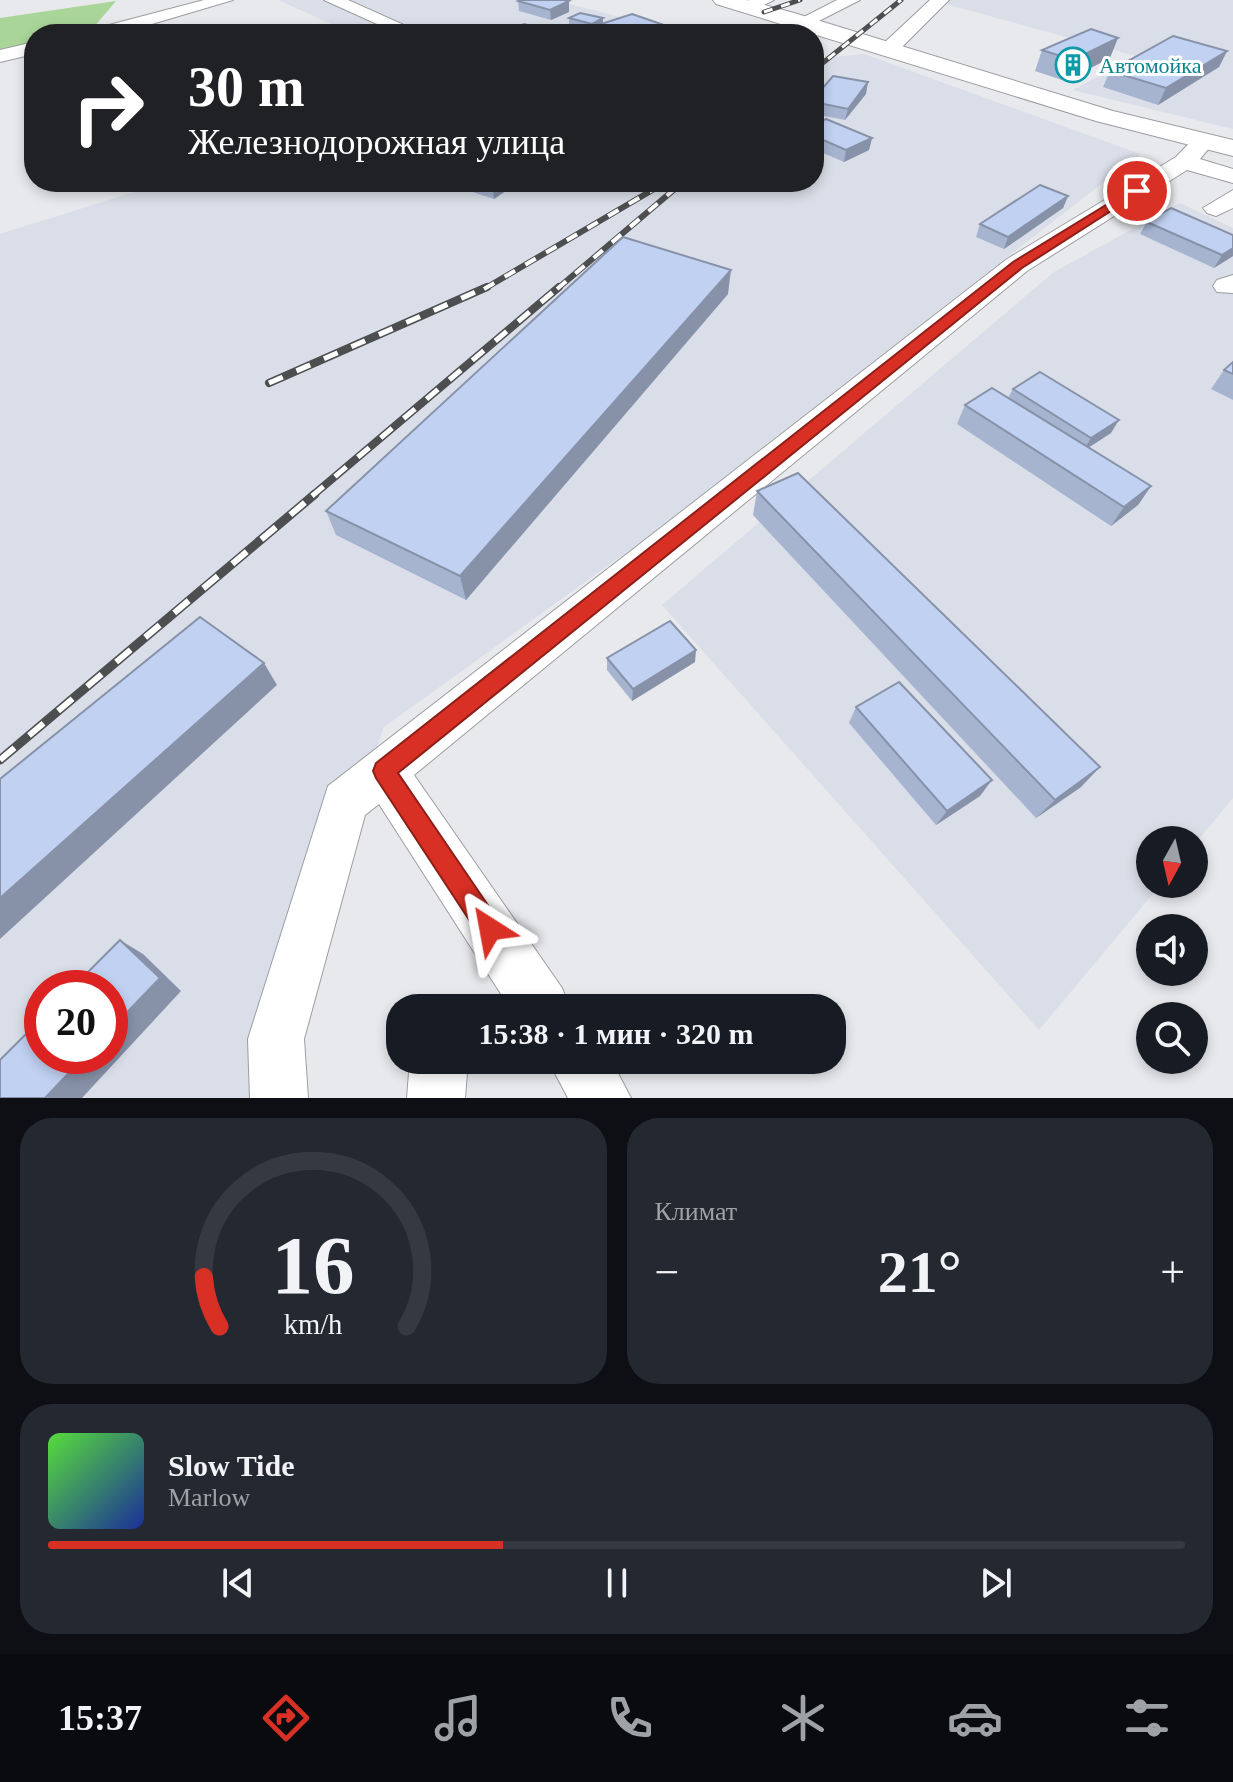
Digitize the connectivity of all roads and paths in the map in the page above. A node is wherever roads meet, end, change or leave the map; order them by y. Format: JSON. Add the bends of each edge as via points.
{"nodes":[{"id":1,"x":224,"y":0,"type":"edge"},
{"id":2,"x":333,"y":0,"type":"edge"},
{"id":3,"x":723,"y":0,"type":"edge"},
{"id":4,"x":851,"y":0,"type":"edge"},
{"id":5,"x":940,"y":0,"type":"edge"},
{"id":6,"x":756,"y":3,"type":"edge"},
{"id":7,"x":805,"y":21,"type":"junction"},
{"id":8,"x":134,"y":24,"type":"edge"},
{"id":9,"x":391,"y":24,"type":"edge"},
{"id":10,"x":815,"y":24,"type":"edge"},
{"id":11,"x":824,"y":27,"type":"edge"},
{"id":12,"x":891,"y":47,"type":"junction"},
{"id":13,"x":24,"y":50,"type":"edge"},
{"id":14,"x":0,"y":56,"type":"edge"},
{"id":15,"x":1207,"y":151,"type":"edge"},
{"id":16,"x":1233,"y":176,"type":"edge"},
{"id":17,"x":384,"y":771,"type":"junction"},
{"id":18,"x":533,"y":994,"type":"edge"},
{"id":19,"x":438,"y":1074,"type":"edge"},
{"id":20,"x":586,"y":1074,"type":"edge"},
{"id":21,"x":279,"y":1098,"type":"edge"},
{"id":22,"x":436,"y":1098,"type":"edge"},
{"id":23,"x":602,"y":1098,"type":"edge"}],
"edges":[{"from":1,"to":8,"type":"street"},
{"from":2,"to":9,"type":"street"},
{"from":3,"to":6,"type":"main road"},
{"from":4,"to":7,"type":"street"},
{"from":5,"to":12,"type":"street"},
{"from":6,"to":7,"type":"main road"},
{"from":7,"to":10,"type":"main road"},
{"from":11,"to":12,"type":"main road"},
{"from":12,"to":15,"type":"main road"},
{"from":13,"to":14,"type":"street"},
{"from":15,"to":16,"type":"street"},
{"from":15,"to":17,"type":"street","via":[[1017,265]]},
{"from":17,"to":18,"type":"street"},
{"from":17,"to":21,"type":"street","via":[[345,802],[276,1039]]},
{"from":19,"to":22,"type":"street"},
{"from":20,"to":23,"type":"street"}]}
